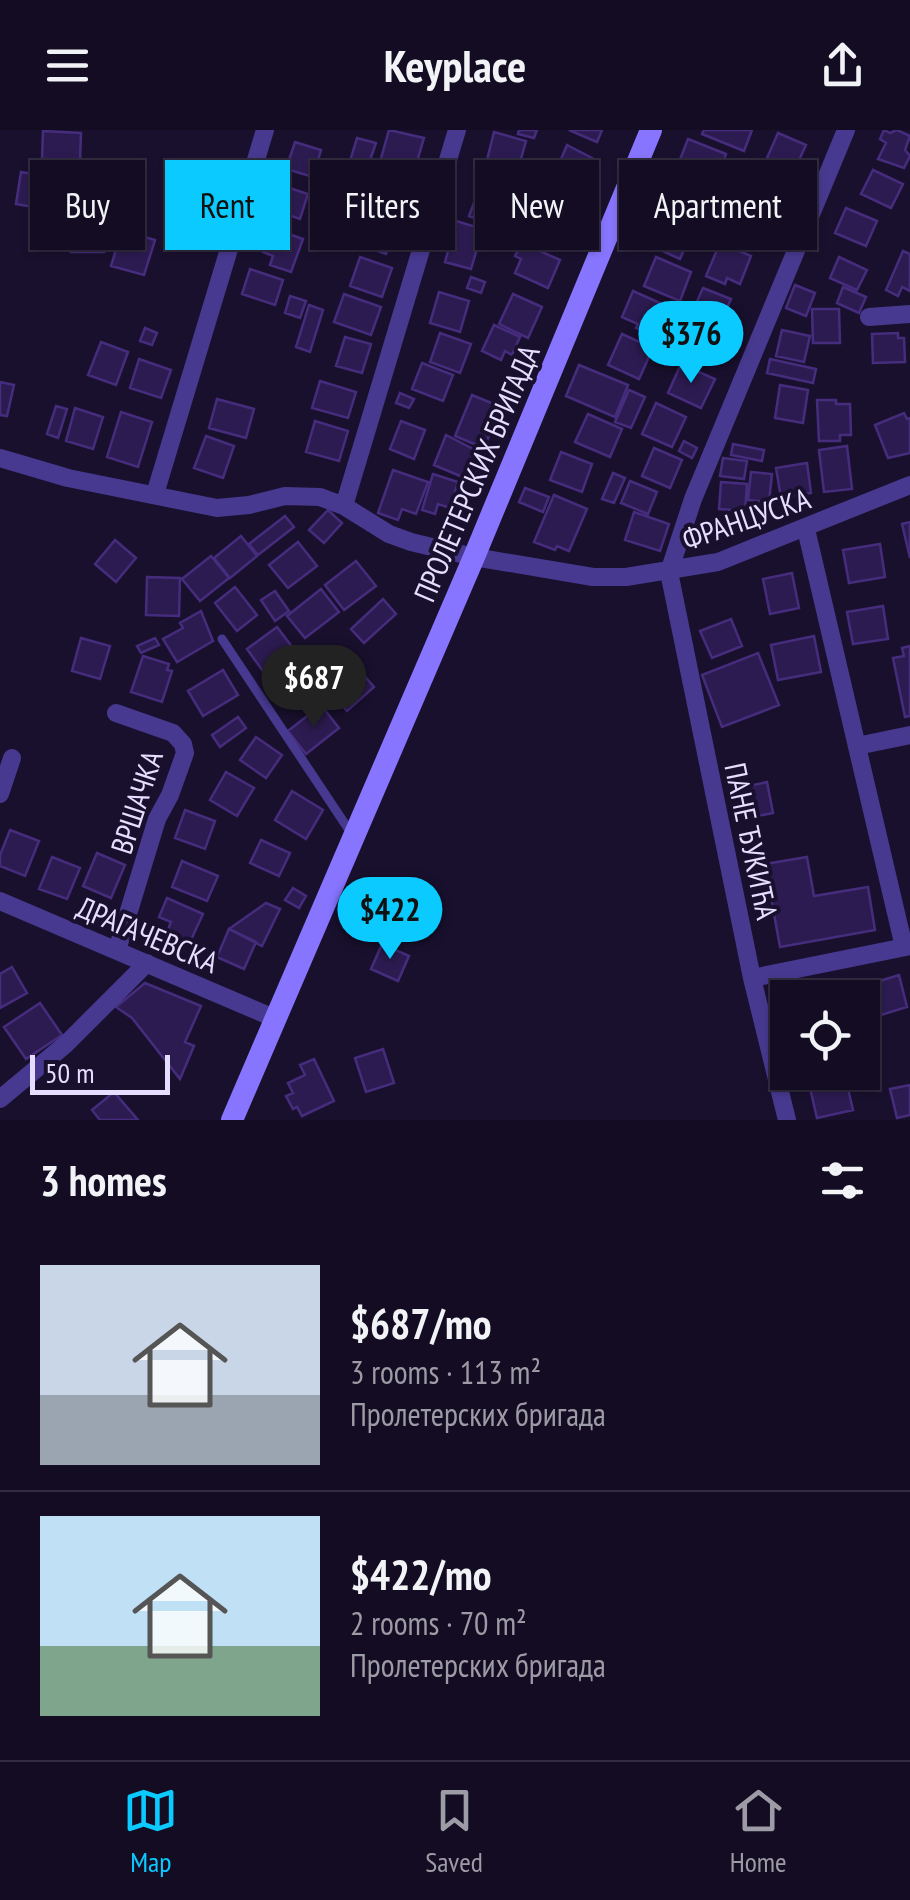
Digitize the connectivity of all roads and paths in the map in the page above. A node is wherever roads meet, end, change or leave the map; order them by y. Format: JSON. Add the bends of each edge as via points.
{"nodes":[{"id":1,"x":266,"y":130,"type":"edge"},
{"id":2,"x":457,"y":130,"type":"edge"},
{"id":3,"x":650,"y":130,"type":"edge"},
{"id":4,"x":846,"y":130,"type":"edge"},
{"id":5,"x":910,"y":314,"type":"edge"},
{"id":6,"x":868,"y":317,"type":"dead end"},
{"id":7,"x":0,"y":458,"type":"edge"},
{"id":8,"x":910,"y":485,"type":"edge"},
{"id":9,"x":155,"y":494,"type":"junction"},
{"id":10,"x":344,"y":506,"type":"junction"},
{"id":11,"x":806,"y":529,"type":"junction"},
{"id":12,"x":474,"y":557,"type":"junction"},
{"id":13,"x":669,"y":572,"type":"junction"},
{"id":14,"x":222,"y":639,"type":"dead end"},
{"id":15,"x":116,"y":713,"type":"dead end"},
{"id":16,"x":910,"y":735,"type":"edge"},
{"id":17,"x":857,"y":746,"type":"junction"},
{"id":18,"x":12,"y":758,"type":"dead end"},
{"id":19,"x":0,"y":794,"type":"edge"},
{"id":20,"x":354,"y":838,"type":"junction"},
{"id":21,"x":0,"y":901,"type":"edge"},
{"id":22,"x":907,"y":946,"type":"edge"},
{"id":23,"x":117,"y":950,"type":"junction"},
{"id":24,"x":147,"y":963,"type":"junction"},
{"id":25,"x":752,"y":978,"type":"junction"},
{"id":26,"x":274,"y":1018,"type":"junction"},
{"id":27,"x":0,"y":1099,"type":"edge"},
{"id":28,"x":232,"y":1120,"type":"edge"},
{"id":29,"x":787,"y":1120,"type":"edge"}],
"edges":[{"from":1,"to":9,"type":"street"},
{"from":2,"to":10,"type":"street"},
{"from":3,"to":12,"type":"street","name":"ПРОЛЕТЕРСКИХ БРИГАДА"},
{"from":4,"to":13,"type":"street"},
{"from":5,"to":6,"type":"street"},
{"from":7,"to":9,"type":"street"},
{"from":8,"to":11,"type":"street","name":"ФРАНЦУСКА"},
{"from":9,"to":10,"type":"street","via":[[217,508],[284,496],[320,496]]},
{"from":10,"to":12,"type":"street","name":"ФРАНЦУСКА","via":[[389,534]]},
{"from":11,"to":13,"type":"street","name":"ФРАНЦУСКА","via":[[718,562]]},
{"from":11,"to":17,"type":"street"},
{"from":12,"to":13,"type":"street","name":"ФРАНЦУСКА","via":[[593,577]]},
{"from":12,"to":20,"type":"street","name":"ПРОЛЕТЕРСКИХ БРИГАДА"},
{"from":13,"to":25,"type":"street","name":"ПАНЕ ЂУКИЋА"},
{"from":14,"to":20,"type":"lane"},
{"from":15,"to":23,"type":"street","name":"ВРШАЧКА","via":[[173,733],[184,752],[156,818]]},
{"from":16,"to":17,"type":"street"},
{"from":17,"to":22,"type":"street"},
{"from":18,"to":19,"type":"street"},
{"from":20,"to":26,"type":"street","name":"ПРОЛЕТЕРСКИХ БРИГАДА"},
{"from":21,"to":23,"type":"street","name":"ДРАГАЧЕВСКА"},
{"from":22,"to":25,"type":"street"},
{"from":23,"to":24,"type":"street","name":"ДРАГАЧЕВСКА"},
{"from":24,"to":26,"type":"street","name":"ДРАГАЧЕВСКА"},
{"from":24,"to":27,"type":"street"},
{"from":25,"to":29,"type":"street","name":"ПАНЕ ЂУКИЋА"},
{"from":26,"to":28,"type":"street","name":"ПРОЛЕТЕРСКИХ БРИГАДА"}]}
